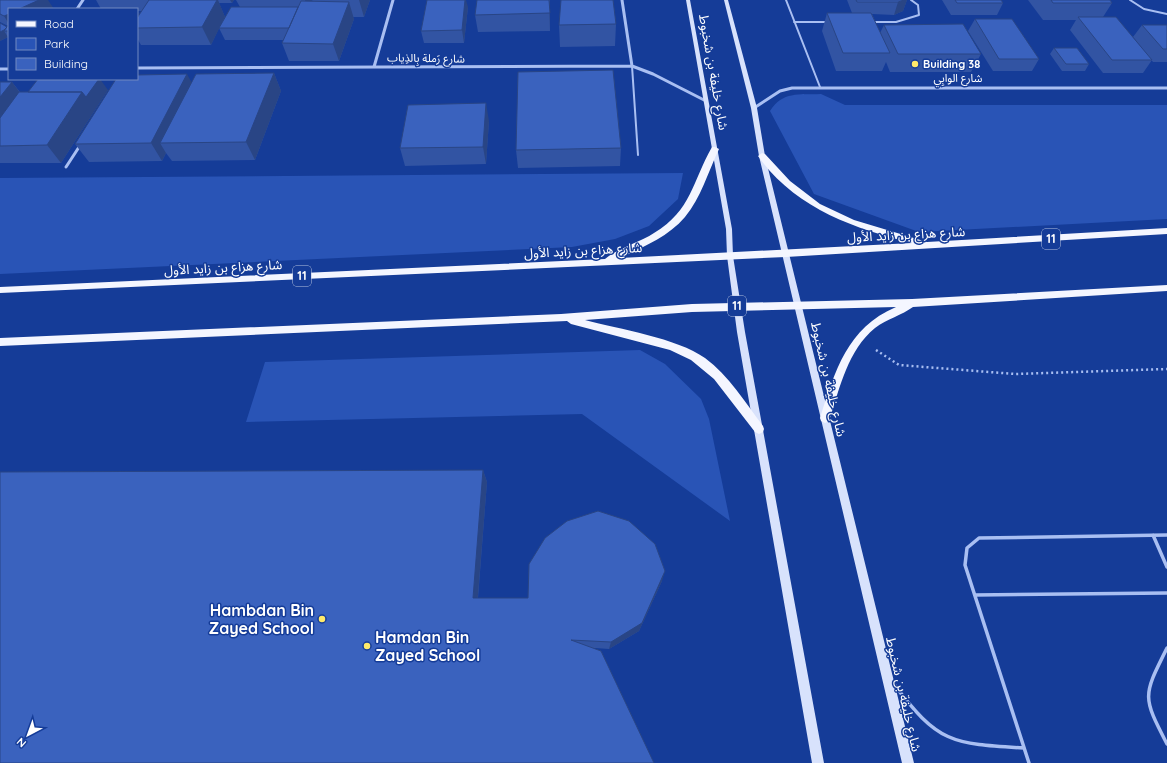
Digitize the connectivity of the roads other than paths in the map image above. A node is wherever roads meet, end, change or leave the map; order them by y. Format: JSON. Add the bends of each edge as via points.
{"nodes":[{"id":1,"x":83,"y":0,"type":"edge"},
{"id":2,"x":393,"y":0,"type":"edge"},
{"id":3,"x":622,"y":0,"type":"edge"},
{"id":4,"x":688,"y":0,"type":"edge"},
{"id":5,"x":726,"y":0,"type":"edge"},
{"id":6,"x":786,"y":0,"type":"edge"},
{"id":7,"x":911,"y":0,"type":"edge"},
{"id":8,"x":1130,"y":0,"type":"edge"},
{"id":9,"x":77,"y":8,"type":"edge"},
{"id":10,"x":1167,"y":14,"type":"edge"},
{"id":11,"x":794,"y":22,"type":"junction"},
{"id":12,"x":833,"y":22,"type":"edge"},
{"id":13,"x":865,"y":22,"type":"edge"},
{"id":14,"x":632,"y":66,"type":"junction"},
{"id":15,"x":374,"y":67,"type":"junction"},
{"id":16,"x":138,"y":68,"type":"edge"},
{"id":17,"x":820,"y":87,"type":"junction"},
{"id":18,"x":1167,"y":88,"type":"edge"},
{"id":19,"x":706,"y":101,"type":"junction"},
{"id":20,"x":754,"y":108,"type":"junction"},
{"id":21,"x":82,"y":142,"type":"edge"},
{"id":22,"x":715,"y":149,"type":"junction"},
{"id":23,"x":638,"y":155,"type":"dead end"},
{"id":24,"x":762,"y":156,"type":"junction"},
{"id":25,"x":66,"y":167,"type":"dead end"},
{"id":26,"x":1167,"y":231,"type":"edge"},
{"id":27,"x":935,"y":246,"type":"junction"},
{"id":28,"x":786,"y":254,"type":"junction"},
{"id":29,"x":730,"y":256,"type":"junction"},
{"id":30,"x":605,"y":262,"type":"junction"},
{"id":31,"x":1167,"y":288,"type":"edge"},
{"id":32,"x":0,"y":290,"type":"edge"},
{"id":33,"x":912,"y":303,"type":"junction"},
{"id":34,"x":798,"y":305,"type":"junction"},
{"id":35,"x":738,"y":306,"type":"junction"},
{"id":36,"x":561,"y":318,"type":"junction"},
{"id":37,"x":0,"y":342,"type":"edge"},
{"id":38,"x":825,"y":418,"type":"junction"},
{"id":39,"x":759,"y":429,"type":"junction"},
{"id":40,"x":1153,"y":535,"type":"junction"},
{"id":41,"x":1167,"y":535,"type":"edge"},
{"id":42,"x":1167,"y":567,"type":"edge"},
{"id":43,"x":1167,"y":593,"type":"edge"},
{"id":44,"x":975,"y":595,"type":"junction"},
{"id":45,"x":1167,"y":648,"type":"edge"},
{"id":46,"x":886,"y":674,"type":"junction"},
{"id":47,"x":1167,"y":744,"type":"edge"},
{"id":48,"x":1024,"y":748,"type":"junction"},
{"id":49,"x":818,"y":763,"type":"edge"},
{"id":50,"x":908,"y":763,"type":"edge"},
{"id":51,"x":1029,"y":763,"type":"edge"}],
"edges":[{"from":1,"to":9,"type":"street"},
{"from":2,"to":15,"type":"street"},
{"from":3,"to":14,"type":"street"},
{"from":4,"to":19,"type":"main road","name":"شارع خليفة بن شخبوط"},
{"from":5,"to":20,"type":"main road","name":"شارع خليفة بن شخبوط"},
{"from":6,"to":11,"type":"lane"},
{"from":7,"to":13,"type":"lane","via":[[918,5],[919,15],[896,22]]},
{"from":8,"to":10,"type":"lane","via":[[1144,9]]},
{"from":11,"to":12,"type":"lane"},
{"from":11,"to":17,"type":"lane"},
{"from":14,"to":15,"type":"street","name":"شارع رَملة بِالذِياب"},
{"from":14,"to":19,"type":"street","name":"شارع رَملة بِالذِياب"},
{"from":14,"to":23,"type":"lane"},
{"from":15,"to":16,"type":"street","name":"شارع رَملة بِالذِياب"},
{"from":17,"to":18,"type":"street","name":"شارع الوابِي"},
{"from":17,"to":20,"type":"street","name":"شارع الوابِي","via":[[780,91]]},
{"from":19,"to":22,"type":"main road","name":"شارع خليفة بن شخبوط"},
{"from":20,"to":24,"type":"main road","name":"شارع خليفة بن شخبوط"},
{"from":21,"to":25,"type":"street"},
{"from":22,"to":29,"type":"main road","name":"شارع خليفة بن شخبوط","via":[[729,229]]},
{"from":22,"to":30,"type":"main road","via":[[682,214],[667,228]]},
{"from":24,"to":27,"type":"main road","via":[[787,184],[845,221],[869,230]]},
{"from":24,"to":28,"type":"main road","name":"شارع خليفة بن شخبوط"},
{"from":26,"to":27,"type":"main road","name":"شارع هزاع بن زايد الأول","number":"11"},
{"from":27,"to":28,"type":"main road","name":"شارع هزاع بن زايد الأول","number":"11"},
{"from":28,"to":29,"type":"main road","name":"شارع هزاع بن زايد الأول","number":"11"},
{"from":28,"to":34,"type":"main road","name":"شارع خليفة بن شخبوط"},
{"from":29,"to":30,"type":"main road","name":"شارع هزاع بن زايد الأول","number":"11"},
{"from":29,"to":35,"type":"main road","name":"شارع خليفة بن شخبوط"},
{"from":30,"to":32,"type":"main road","name":"شارع هزاع بن زايد الأول","number":"11"},
{"from":31,"to":33,"type":"main road","number":"11"},
{"from":33,"to":34,"type":"main road","number":"11"},
{"from":33,"to":38,"type":"main road","via":[[883,317],[859,339],[842,365]]},
{"from":34,"to":35,"type":"main road","number":"11"},
{"from":34,"to":38,"type":"main road","name":"شارع خليفة بن شخبوط"},
{"from":35,"to":36,"type":"main road","number":"11"},
{"from":35,"to":39,"type":"main road","name":"شارع خليفة بن شخبوط"},
{"from":36,"to":37,"type":"main road","number":"11"},
{"from":36,"to":39,"type":"main road","via":[[666,344],[686,352],[714,373]]},
{"from":38,"to":46,"type":"main road","name":"شارع خليفة بن شخبوط"},
{"from":39,"to":49,"type":"main road","name":"شارع خليفة بن شخبوط"},
{"from":40,"to":41,"type":"lane"},
{"from":40,"to":42,"type":"lane"},
{"from":40,"to":44,"type":"lane","via":[[979,538],[965,549],[964,557]]},
{"from":43,"to":44,"type":"lane"},
{"from":44,"to":48,"type":"lane"},
{"from":45,"to":47,"type":"lane","via":[[1149,685],[1147,696],[1152,714]]},
{"from":46,"to":48,"type":"lane","via":[[918,715],[932,728],[952,740],[969,744]]},
{"from":46,"to":50,"type":"main road","name":"شارع خليفة بن شخبوط"},
{"from":48,"to":51,"type":"lane"}]}
